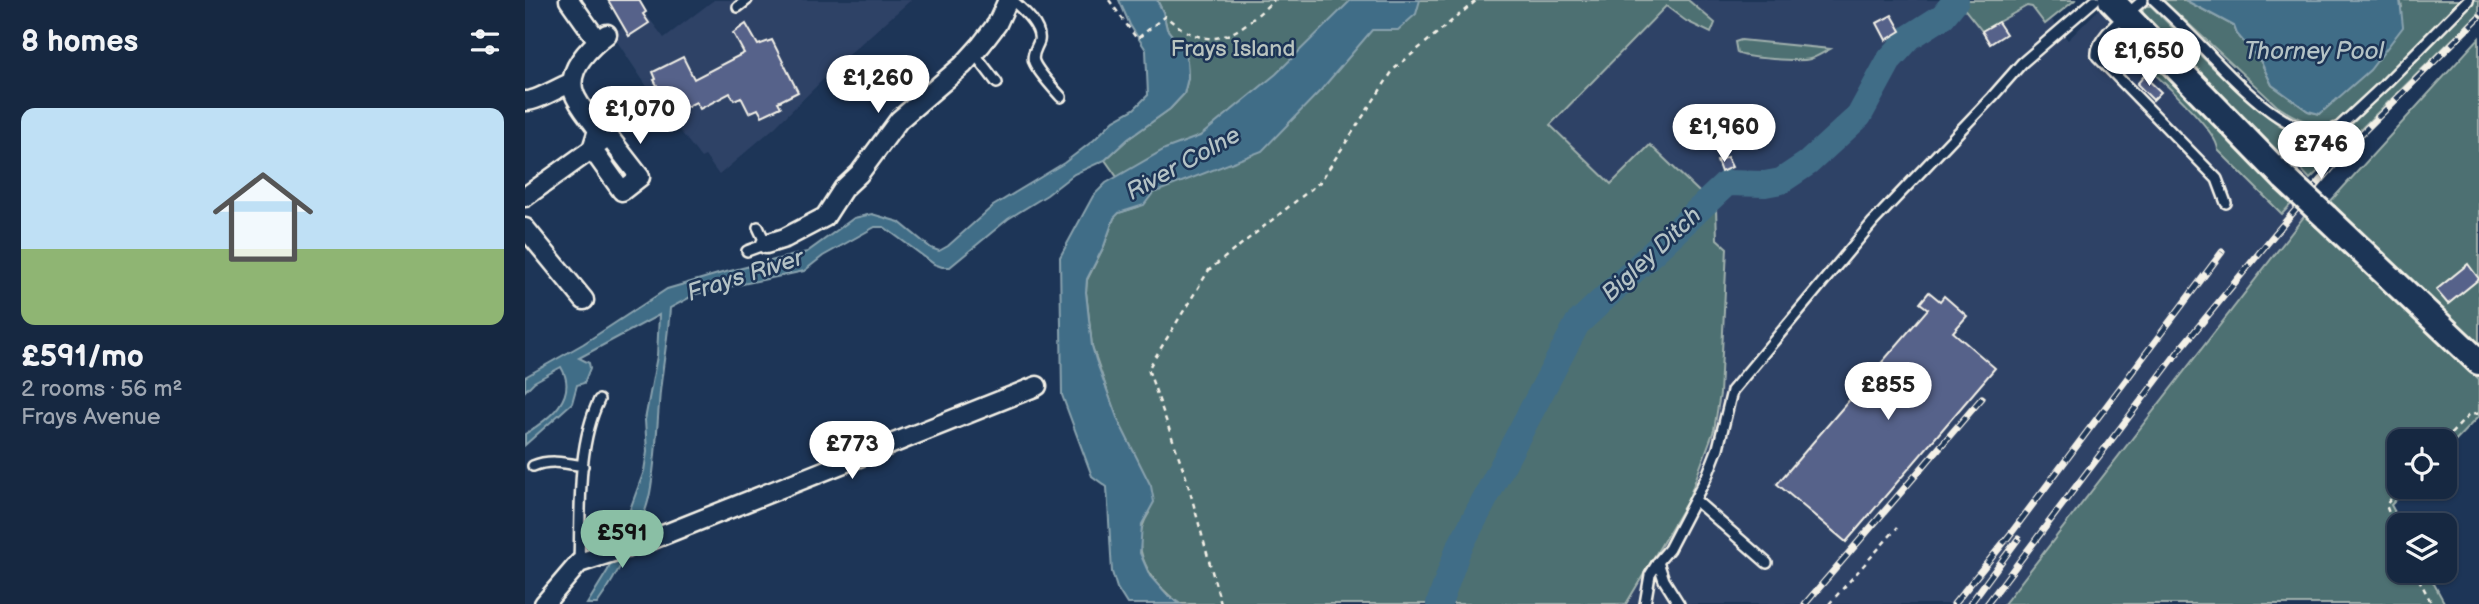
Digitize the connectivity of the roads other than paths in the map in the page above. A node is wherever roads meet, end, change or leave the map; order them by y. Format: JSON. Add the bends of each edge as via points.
{"nodes":[{"id":1,"x":569,"y":0,"type":"edge"},
{"id":2,"x":747,"y":0,"type":"edge"},
{"id":3,"x":1010,"y":0,"type":"edge"},
{"id":4,"x":2095,"y":0,"type":"edge"},
{"id":5,"x":2154,"y":0,"type":"edge"},
{"id":6,"x":2468,"y":0,"type":"edge"},
{"id":7,"x":2127,"y":5,"type":"edge"},
{"id":8,"x":739,"y":7,"type":"dead end"},
{"id":9,"x":974,"y":53,"type":"junction"},
{"id":10,"x":572,"y":82,"type":"junction"},
{"id":11,"x":997,"y":83,"type":"dead end"},
{"id":12,"x":1061,"y":97,"type":"dead end"},
{"id":13,"x":525,"y":101,"type":"edge"},
{"id":14,"x":525,"y":197,"type":"edge"},
{"id":15,"x":2226,"y":203,"type":"dead end"},
{"id":16,"x":758,"y":227,"type":"dead end"},
{"id":17,"x":525,"y":228,"type":"edge"},
{"id":18,"x":766,"y":244,"type":"junction"},
{"id":19,"x":747,"y":251,"type":"dead end"},
{"id":20,"x":584,"y":300,"type":"dead end"},
{"id":21,"x":2478,"y":359,"type":"edge"},
{"id":22,"x":1037,"y":386,"type":"dead end"},
{"id":23,"x":599,"y":401,"type":"dead end"},
{"id":24,"x":533,"y":466,"type":"dead end"},
{"id":25,"x":583,"y":466,"type":"junction"},
{"id":26,"x":1695,"y":500,"type":"junction"},
{"id":27,"x":1658,"y":562,"type":"junction"},
{"id":28,"x":579,"y":563,"type":"junction"},
{"id":29,"x":1767,"y":563,"type":"dead end"},
{"id":30,"x":544,"y":604,"type":"edge"},
{"id":31,"x":1644,"y":604,"type":"edge"},
{"id":32,"x":1679,"y":604,"type":"edge"}],
"edges":[{"from":1,"to":10,"type":"street","via":[[602,37],[588,48]]},
{"from":2,"to":8,"type":"lane"},
{"from":3,"to":9,"type":"street"},
{"from":3,"to":12,"type":"lane","via":[[1038,32],[1034,62]]},
{"from":4,"to":26,"type":"lane","via":[[2022,63],[1873,222],[1732,391],[1718,448]]},
{"from":5,"to":6,"type":"lane","via":[[2267,109],[2317,131],[2339,127]]},
{"from":7,"to":15,"type":"lane","via":[[2097,46],[2097,56],[2217,179]]},
{"from":7,"to":21,"type":"street","bridge":true,"via":[[2284,178]]},
{"from":9,"to":11,"type":"lane"},
{"from":9,"to":18,"type":"street","via":[[899,120],[825,217]]},
{"from":10,"to":13,"type":"street","via":[[533,102]]},
{"from":10,"to":14,"type":"street","via":[[574,94],[598,130],[593,149]]},
{"from":16,"to":18,"type":"lane"},
{"from":17,"to":20,"type":"street"},
{"from":18,"to":19,"type":"lane"},
{"from":22,"to":28,"type":"street","via":[[653,539]]},
{"from":23,"to":25,"type":"lane"},
{"from":24,"to":25,"type":"lane","via":[[556,462]]},
{"from":25,"to":28,"type":"lane"},
{"from":26,"to":27,"type":"lane"},
{"from":26,"to":29,"type":"lane"},
{"from":27,"to":31,"type":"lane"},
{"from":27,"to":32,"type":"lane"},
{"from":28,"to":30,"type":"street"}]}
